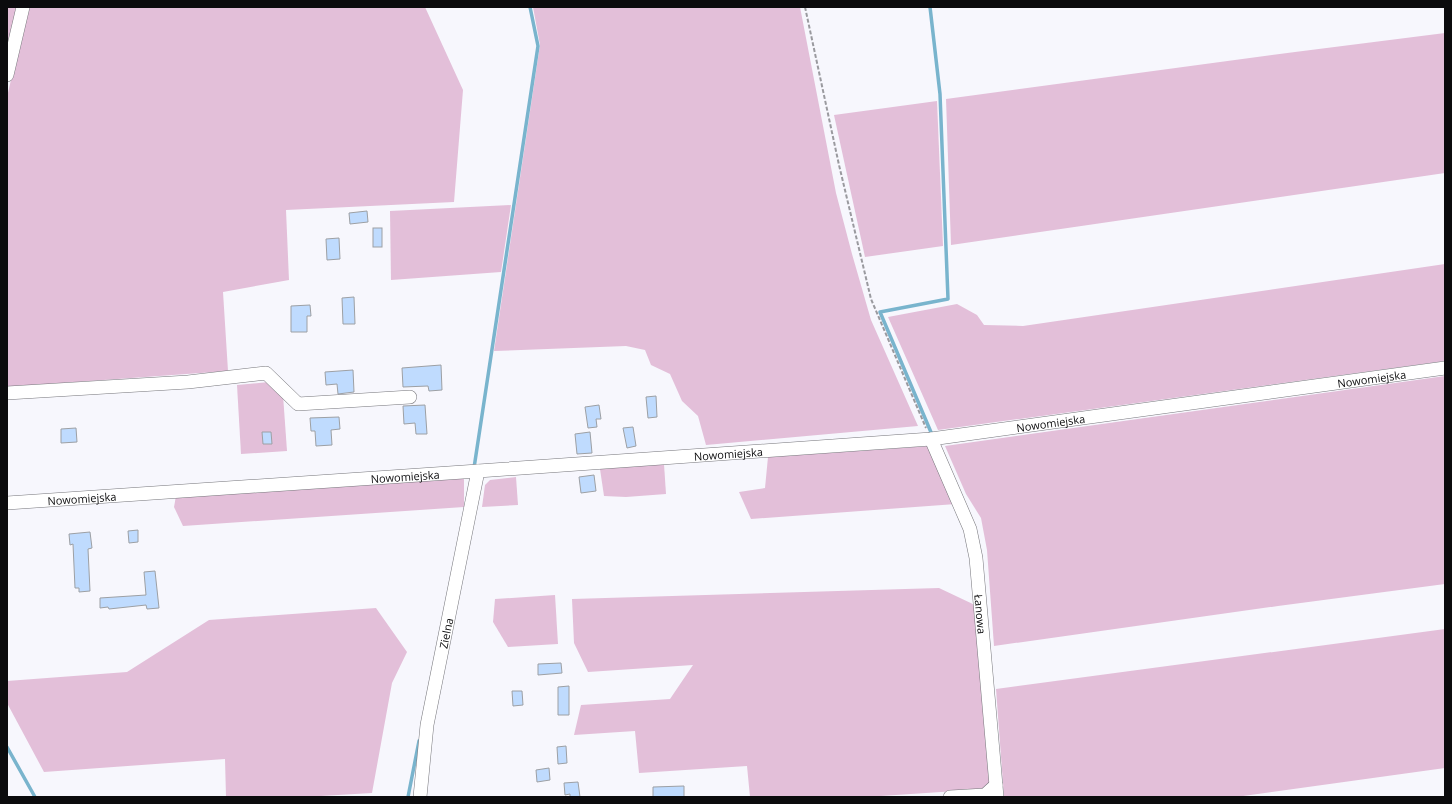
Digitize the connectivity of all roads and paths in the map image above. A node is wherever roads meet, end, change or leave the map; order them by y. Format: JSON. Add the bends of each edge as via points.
{"nodes":[{"id":1,"x":23,"y":7,"type":"edge"},
{"id":2,"x":805,"y":7,"type":"edge"},
{"id":3,"x":7,"y":75,"type":"edge"},
{"id":4,"x":1445,"y":368,"type":"edge"},
{"id":5,"x":7,"y":394,"type":"edge"},
{"id":6,"x":410,"y":397,"type":"dead end"},
{"id":7,"x":934,"y":438,"type":"junction"},
{"id":8,"x":474,"y":472,"type":"junction"},
{"id":9,"x":7,"y":503,"type":"edge"},
{"id":10,"x":996,"y":791,"type":"edge"},
{"id":11,"x":420,"y":797,"type":"edge"},
{"id":12,"x":950,"y":797,"type":"edge"}],
"edges":[{"from":1,"to":3,"type":"street"},
{"from":2,"to":7,"type":"path","via":[[871,299]]},
{"from":4,"to":7,"type":"street","name":"Nowomiejska"},
{"from":5,"to":6,"type":"street","via":[[188,382],[266,373],[298,404]]},
{"from":7,"to":8,"type":"street","name":"Nowomiejska"},
{"from":7,"to":10,"type":"street","name":"Łanowa","via":[[970,529],[976,558]]},
{"from":8,"to":9,"type":"street","name":"Nowomiejska"},
{"from":8,"to":11,"type":"street","name":"Zielna","via":[[427,725]]},
{"from":10,"to":12,"type":"street","via":[[985,795]]}]}
